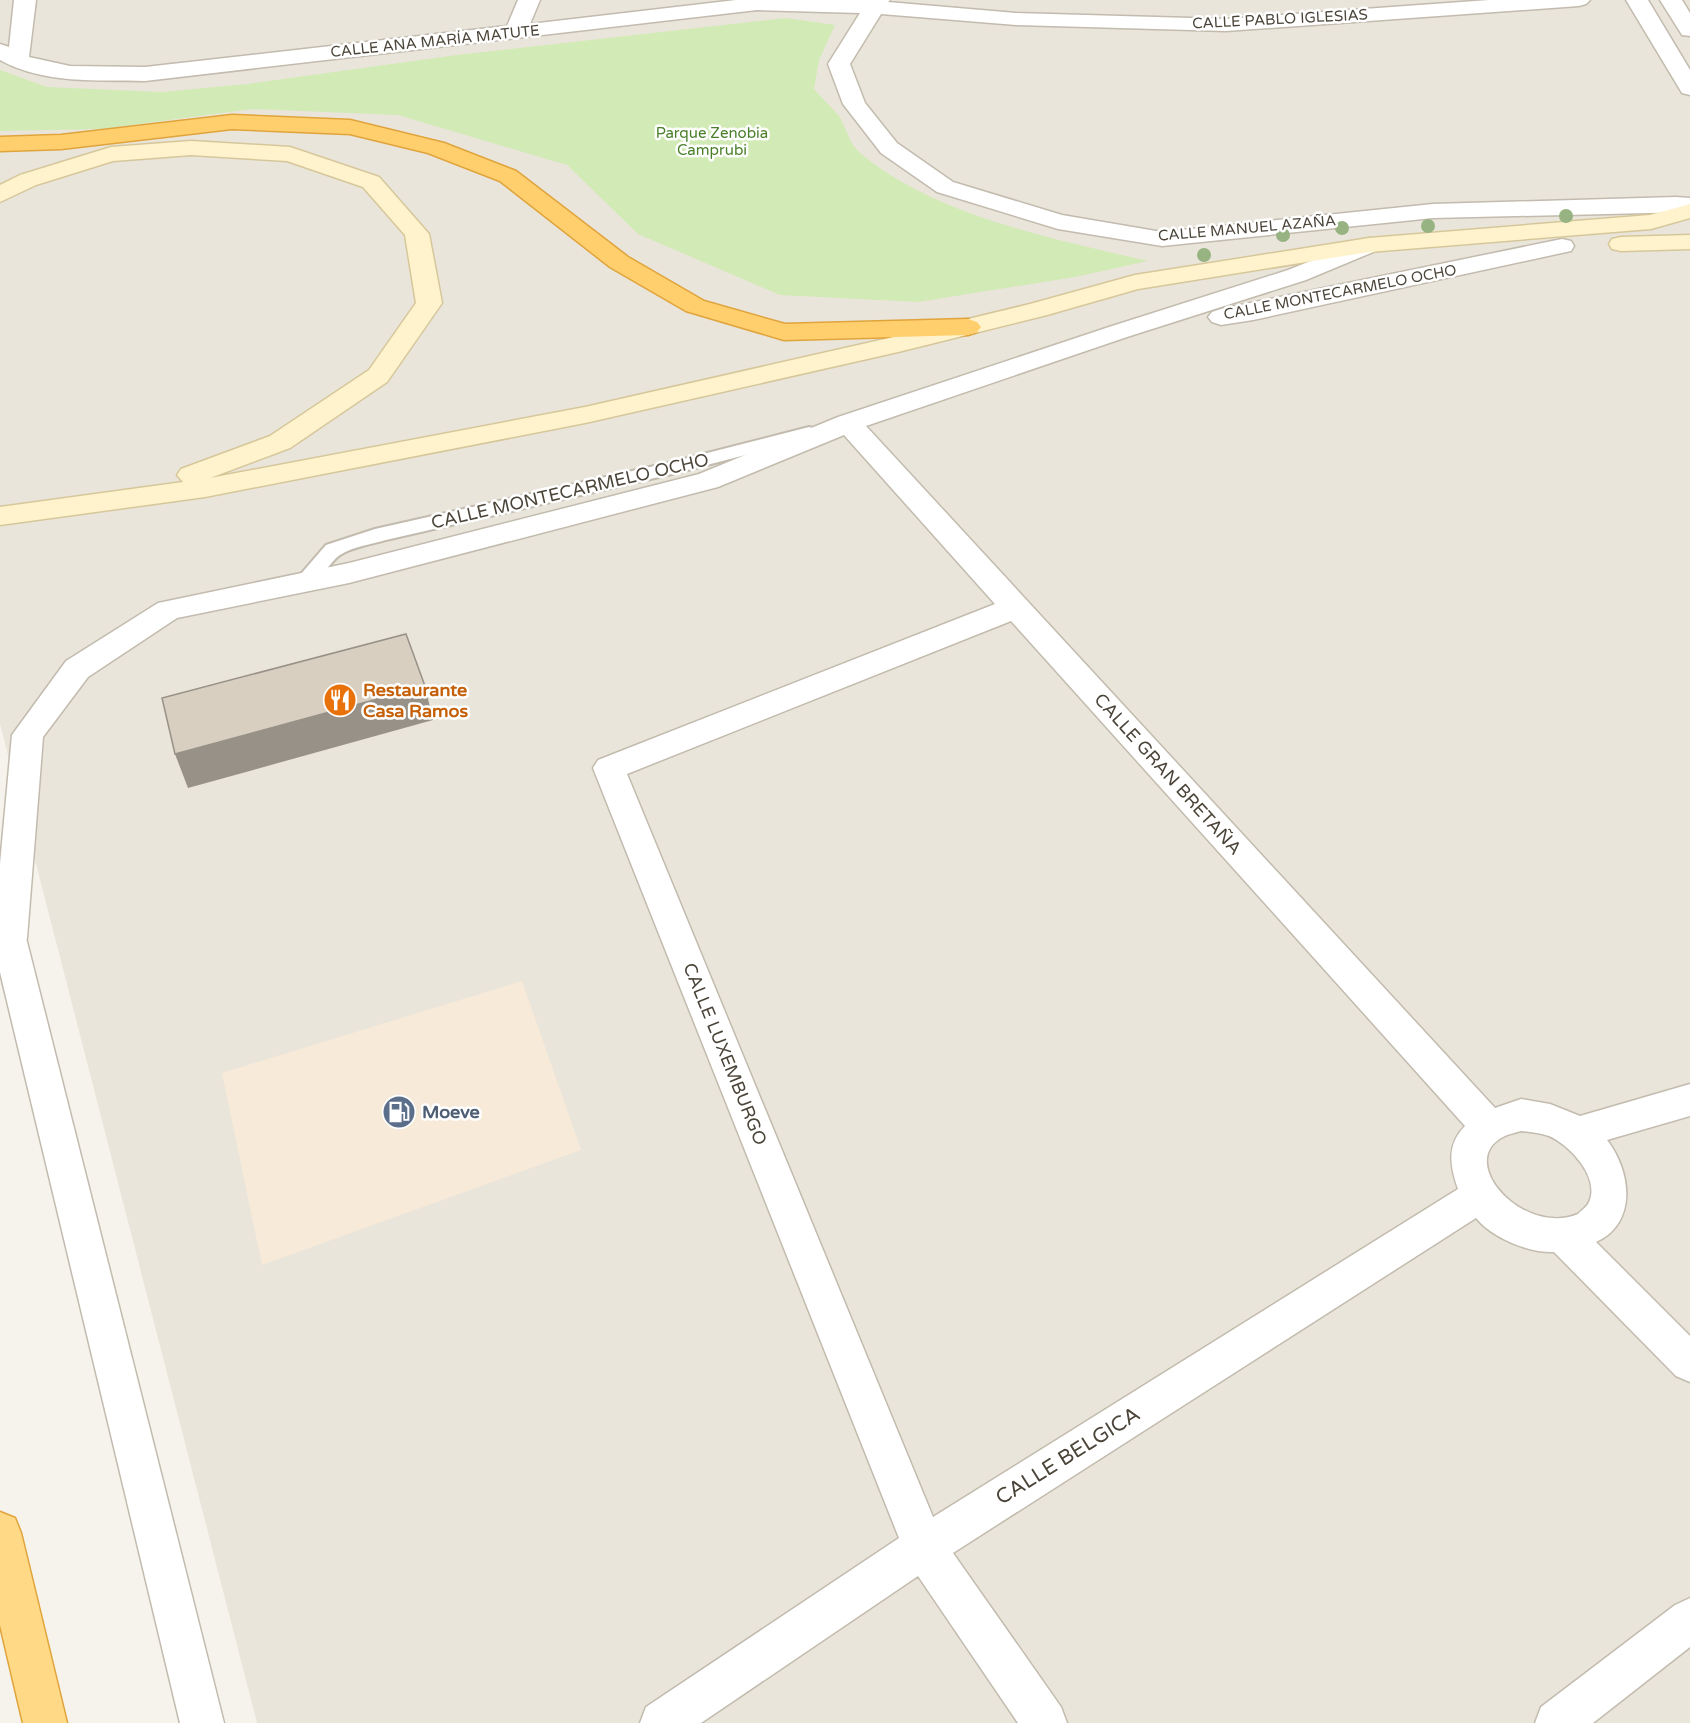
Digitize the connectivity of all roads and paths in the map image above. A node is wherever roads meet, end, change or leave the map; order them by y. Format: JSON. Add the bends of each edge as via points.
{"nodes":[{"id":1,"x":25,"y":0,"type":"edge"},
{"id":2,"x":529,"y":0,"type":"edge"},
{"id":3,"x":1578,"y":0,"type":"edge"},
{"id":4,"x":1637,"y":0,"type":"edge"},
{"id":5,"x":1671,"y":0,"type":"edge"},
{"id":6,"x":876,"y":3,"type":"edge"},
{"id":7,"x":1690,"y":30,"type":"edge"},
{"id":8,"x":516,"y":32,"type":"junction"},
{"id":9,"x":9,"y":56,"type":"edge"},
{"id":10,"x":1690,"y":88,"type":"edge"},
{"id":11,"x":0,"y":144,"type":"edge"},
{"id":12,"x":0,"y":195,"type":"edge"},
{"id":13,"x":1690,"y":205,"type":"edge"},
{"id":14,"x":1690,"y":211,"type":"edge"},
{"id":15,"x":1690,"y":242,"type":"edge"},
{"id":16,"x":1369,"y":245,"type":"junction"},
{"id":17,"x":1562,"y":246,"type":"junction"},
{"id":18,"x":1297,"y":275,"type":"junction"},
{"id":19,"x":1038,"y":310,"type":"junction"},
{"id":20,"x":968,"y":327,"type":"junction"},
{"id":21,"x":1118,"y":332,"type":"junction"},
{"id":22,"x":848,"y":423,"type":"junction"},
{"id":23,"x":0,"y":516,"type":"edge"},
{"id":24,"x":1016,"y":607,"type":"junction"},
{"id":25,"x":5,"y":920,"type":"edge"},
{"id":26,"x":1690,"y":1100,"type":"edge"},
{"id":27,"x":1487,"y":1125,"type":"junction"},
{"id":28,"x":1577,"y":1133,"type":"junction"},
{"id":29,"x":1479,"y":1196,"type":"junction"},
{"id":30,"x":1564,"y":1236,"type":"junction"},
{"id":31,"x":1690,"y":1363,"type":"edge"},
{"id":32,"x":0,"y":1533,"type":"edge"},
{"id":33,"x":924,"y":1547,"type":"junction"},
{"id":34,"x":1690,"y":1620,"type":"edge"},
{"id":35,"x":45,"y":1723,"type":"edge"},
{"id":36,"x":202,"y":1723,"type":"edge"},
{"id":37,"x":662,"y":1723,"type":"edge"},
{"id":38,"x":1045,"y":1723,"type":"edge"},
{"id":39,"x":1557,"y":1723,"type":"edge"}],
"edges":[{"from":1,"to":9,"type":"street"},
{"from":2,"to":8,"type":"street"},
{"from":3,"to":6,"type":"street","name":"CALLE PABLO IGLESIAS","via":[[1226,25],[1016,19]]},
{"from":4,"to":10,"type":"street"},
{"from":5,"to":7,"type":"street"},
{"from":6,"to":8,"type":"street","name":"CALLE ANA MARÍA MATUTE","via":[[757,4]]},
{"from":6,"to":13,"type":"street","name":"CALLE MANUEL AZAÑA","via":[[839,64],[854,104],[889,147],[945,187],[1058,222],[1162,239],[1433,211]]},
{"from":8,"to":9,"type":"street","name":"CALLE ANA MARÍA MATUTE","via":[[145,74],[52,69]]},
{"from":11,"to":20,"type":"highway","via":[[61,142],[232,122],[350,127],[435,148],[508,176],[619,262],[695,306],[784,332]]},
{"from":12,"to":23,"type":"main road","via":[[28,180],[111,154],[191,148],[290,154],[371,182],[417,234],[429,303],[378,376],[280,442],[181,479]]},
{"from":14,"to":16,"type":"main road","via":[[1651,222]]},
{"from":15,"to":17,"type":"main road"},
{"from":16,"to":18,"type":"street","name":"CALLE MONTECARMELO OCHO"},
{"from":16,"to":19,"type":"main road","via":[[1135,282]]},
{"from":17,"to":18,"type":"main road"},
{"from":17,"to":21,"type":"street","name":"CALLE MONTECARMELO OCHO","via":[[1253,312]]},
{"from":18,"to":19,"type":"main road"},
{"from":18,"to":21,"type":"street","name":"CALLE MONTECARMELO OCHO"},
{"from":19,"to":20,"type":"main road"},
{"from":20,"to":23,"type":"main road","via":[[585,415],[205,488]]},
{"from":21,"to":22,"type":"street","name":"CALLE MONTECARMELO OCHO"},
{"from":22,"to":24,"type":"street","name":"CALLE GRAN BRETAÑA"},
{"from":22,"to":25,"type":"street","name":"CALLE MONTECARMELO OCHO","via":[[708,482],[349,573],[168,610],[77,669],[28,735]]},
{"from":24,"to":27,"type":"street","name":"CALLE GRAN BRETAÑA"},
{"from":24,"to":33,"type":"street","name":"CALLE LUXEMBURGO","via":[[609,768]]},
{"from":25,"to":36,"type":"street","name":"CALLE MONTECARMELO OCHO"},
{"from":26,"to":28,"type":"street"},
{"from":27,"to":28,"type":"street","via":[[1521,1115],[1560,1123]]},
{"from":27,"to":29,"type":"street","via":[[1474,1138],[1468,1156],[1469,1176]]},
{"from":28,"to":30,"type":"street","via":[[1608,1173],[1608,1201],[1592,1225]]},
{"from":29,"to":30,"type":"street","via":[[1491,1210],[1526,1232]]},
{"from":29,"to":33,"type":"street","name":"CALLE BELGICA"},
{"from":30,"to":31,"type":"street"},
{"from":32,"to":35,"type":"highway"},
{"from":33,"to":37,"type":"street","name":"CALLE BELGICA"},
{"from":33,"to":38,"type":"street","name":"CALLE LUXEMBURGO"},
{"from":34,"to":39,"type":"street"}]}
